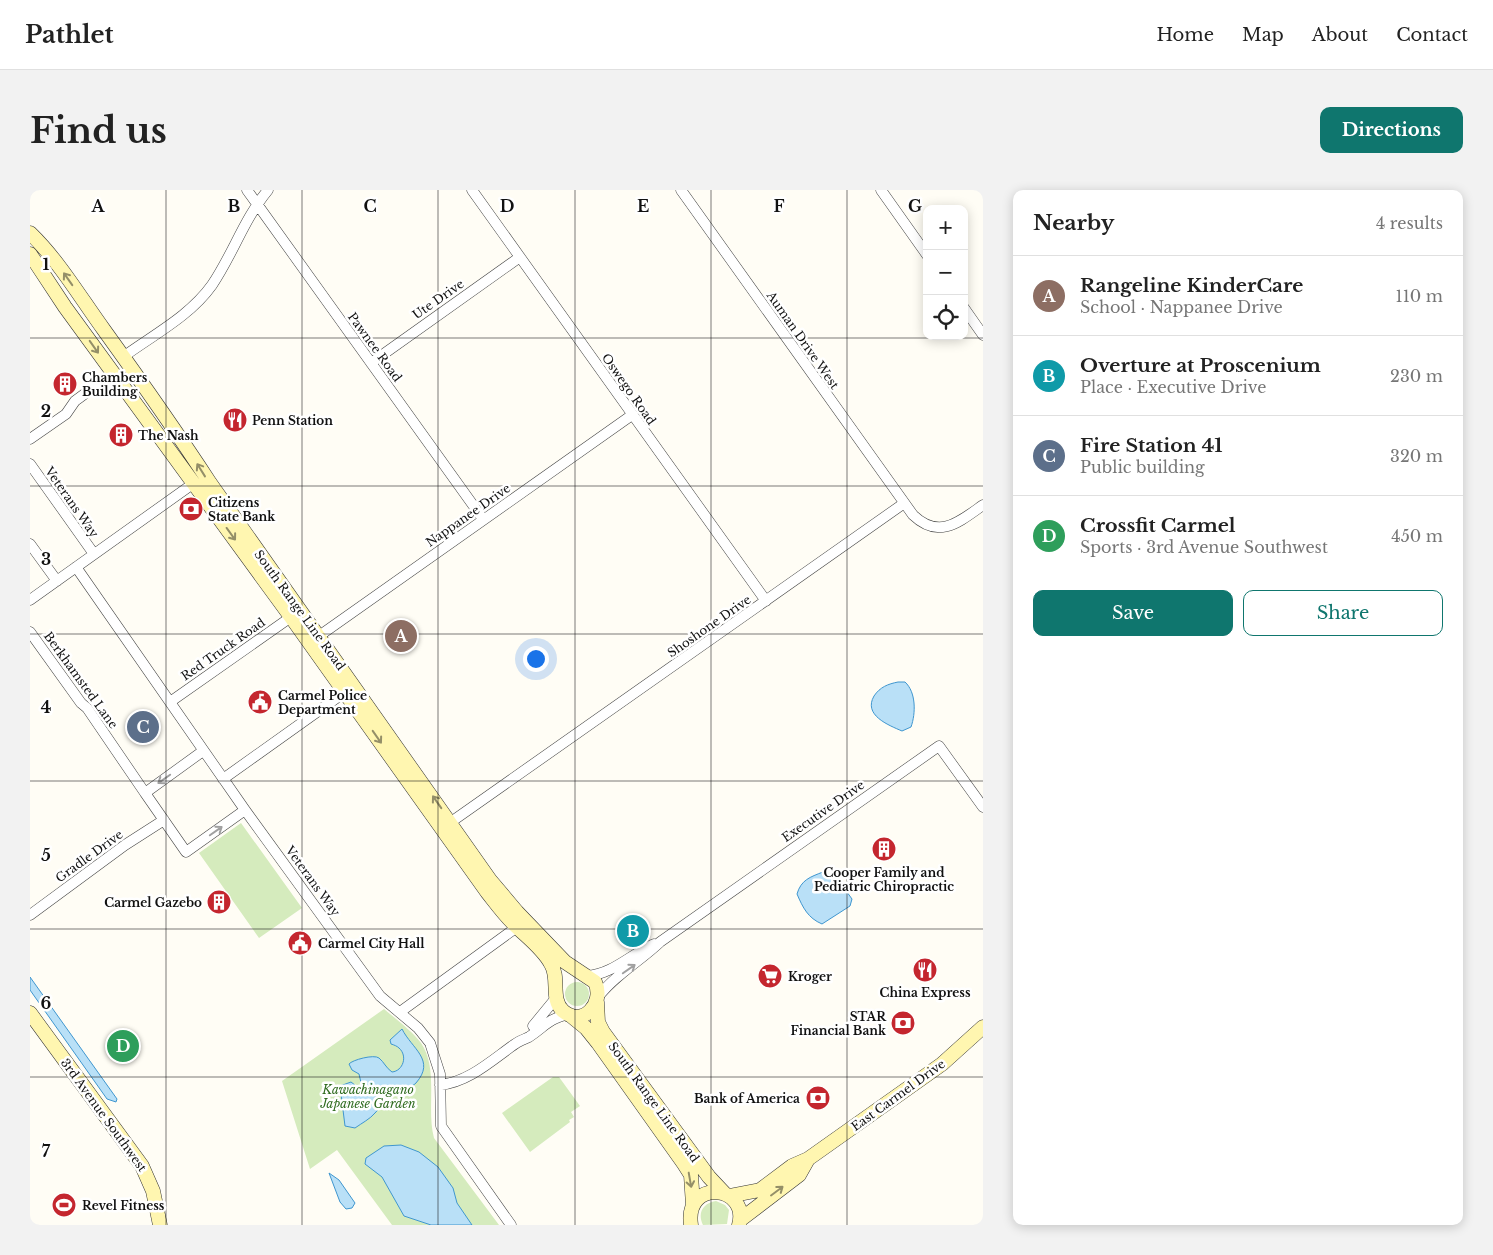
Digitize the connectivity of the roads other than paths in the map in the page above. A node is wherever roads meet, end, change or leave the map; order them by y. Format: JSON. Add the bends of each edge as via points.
{"nodes":[{"id":1,"x":247,"y":190,"type":"edge"},
{"id":2,"x":268,"y":190,"type":"edge"},
{"id":3,"x":472,"y":190,"type":"edge"},
{"id":4,"x":682,"y":190,"type":"edge"},
{"id":5,"x":881,"y":190,"type":"edge"},
{"id":6,"x":257,"y":205,"type":"junction"},
{"id":7,"x":30,"y":233,"type":"edge"},
{"id":8,"x":923,"y":250,"type":"edge"},
{"id":9,"x":30,"y":254,"type":"edge"},
{"id":10,"x":520,"y":257,"type":"junction"},
{"id":11,"x":968,"y":314,"type":"edge"},
{"id":12,"x":983,"y":335,"type":"edge"},
{"id":13,"x":123,"y":357,"type":"junction"},
{"id":14,"x":370,"y":363,"type":"junction"},
{"id":15,"x":113,"y":373,"type":"junction"},
{"id":16,"x":632,"y":415,"type":"junction"},
{"id":17,"x":30,"y":439,"type":"edge"},
{"id":18,"x":30,"y":464,"type":"edge"},
{"id":19,"x":194,"y":483,"type":"junction"},
{"id":20,"x":903,"y":504,"type":"junction"},
{"id":21,"x":983,"y":505,"type":"edge"},
{"id":22,"x":483,"y":519,"type":"junction"},
{"id":23,"x":30,"y":544,"type":"edge"},
{"id":24,"x":94,"y":554,"type":"junction"},
{"id":25,"x":76,"y":567,"type":"junction"},
{"id":26,"x":57,"y":581,"type":"junction"},
{"id":27,"x":30,"y":600,"type":"edge"},
{"id":28,"x":766,"y":601,"type":"junction"},
{"id":29,"x":291,"y":617,"type":"junction"},
{"id":30,"x":30,"y":632,"type":"edge"},
{"id":31,"x":319,"y":636,"type":"junction"},
{"id":32,"x":345,"y":692,"type":"junction"},
{"id":33,"x":170,"y":702,"type":"junction"},
{"id":34,"x":203,"y":751,"type":"junction"},
{"id":35,"x":223,"y":779,"type":"junction"},
{"id":36,"x":145,"y":793,"type":"junction"},
{"id":37,"x":983,"y":807,"type":"edge"},
{"id":38,"x":245,"y":810,"type":"junction"},
{"id":39,"x":164,"y":820,"type":"junction"},
{"id":40,"x":451,"y":822,"type":"junction"},
{"id":41,"x":30,"y":915,"type":"edge"},
{"id":42,"x":517,"y":927,"type":"junction"},
{"id":43,"x":660,"y":942,"type":"junction"},
{"id":44,"x":586,"y":975,"type":"junction"},
{"id":45,"x":556,"y":995,"type":"junction"},
{"id":46,"x":598,"y":1000,"type":"junction"},
{"id":47,"x":400,"y":1012,"type":"junction"},
{"id":48,"x":30,"y":1013,"type":"edge"},
{"id":49,"x":569,"y":1014,"type":"junction"},
{"id":50,"x":983,"y":1027,"type":"edge"},
{"id":51,"x":517,"y":1042,"type":"junction"},
{"id":52,"x":440,"y":1085,"type":"junction"},
{"id":53,"x":808,"y":1159,"type":"junction"},
{"id":54,"x":727,"y":1195,"type":"junction"},
{"id":55,"x":689,"y":1218,"type":"edge"},
{"id":56,"x":740,"y":1223,"type":"edge"},
{"id":57,"x":160,"y":1225,"type":"edge"},
{"id":58,"x":511,"y":1225,"type":"edge"}],
"edges":[{"from":1,"to":6,"type":"street","name":"Pawnee Road"},
{"from":2,"to":6,"type":"street"},
{"from":3,"to":10,"type":"street","name":"Oswego Road"},
{"from":4,"to":20,"type":"street","name":"Auman Drive West"},
{"from":5,"to":8,"type":"street"},
{"from":6,"to":13,"type":"street","via":[[224,266],[199,301]]},
{"from":6,"to":14,"type":"street","name":"Pawnee Road"},
{"from":13,"to":7,"type":"main road","name":"South Range Line Road","one_way":true,"via":[[49,253]]},
{"from":9,"to":15,"type":"main road","name":"South Range Line Road","one_way":true},
{"from":10,"to":14,"type":"street","name":"Ute Drive"},
{"from":10,"to":16,"type":"street","name":"Oswego Road"},
{"from":11,"to":12,"type":"street"},
{"from":31,"to":13,"type":"main road","name":"South Range Line Road","one_way":true},
{"from":14,"to":22,"type":"street","name":"Pawnee Road"},
{"from":15,"to":17,"type":"street","via":[[75,401],[66,414]]},
{"from":15,"to":19,"type":"main road","name":"South Range Line Road"},
{"from":16,"to":22,"type":"street","name":"Nappanee Drive"},
{"from":16,"to":28,"type":"street","name":"Oswego Road"},
{"from":18,"to":24,"type":"street","name":"Veterans Way"},
{"from":19,"to":24,"type":"street"},
{"from":19,"to":29,"type":"main road","name":"South Range Line Road","one_way":true},
{"from":20,"to":21,"type":"street","via":[[926,525],[941,528],[962,520]]},
{"from":20,"to":28,"type":"street","name":"Shoshone Drive"},
{"from":22,"to":31,"type":"street","name":"Nappanee Drive"},
{"from":23,"to":26,"type":"street"},
{"from":24,"to":25,"type":"street"},
{"from":25,"to":26,"type":"street"},
{"from":25,"to":33,"type":"street"},
{"from":26,"to":27,"type":"street"},
{"from":28,"to":40,"type":"street","name":"Shoshone Drive"},
{"from":29,"to":32,"type":"main road","name":"South Range Line Road"},
{"from":29,"to":33,"type":"street","name":"Red Truck Road"},
{"from":30,"to":36,"type":"street","name":"Berkhamsted Lane"},
{"from":40,"to":31,"type":"main road","name":"South Range Line Road","one_way":true},
{"from":32,"to":35,"type":"street"},
{"from":32,"to":42,"type":"main road","name":"South Range Line Road","one_way":true,"via":[[488,892]]},
{"from":33,"to":34,"type":"street"},
{"from":34,"to":35,"type":"street","name":"Veterans Way"},
{"from":34,"to":36,"type":"street","one_way":true},
{"from":35,"to":38,"type":"street","name":"Veterans Way"},
{"from":36,"to":39,"type":"street","name":"Berkhamsted Lane"},
{"from":37,"to":43,"type":"street","name":"Executive Drive","via":[[939,746]]},
{"from":39,"to":38,"type":"street","name":"Berkhamsted Lane","one_way":true,"via":[[186,852]]},
{"from":38,"to":47,"type":"street","name":"Veterans Way","via":[[380,996]]},
{"from":39,"to":41,"type":"street","name":"Gradle Drive"},
{"from":40,"to":44,"type":"main road","name":"South Range Line Road","via":[[511,905],[565,962]]},
{"from":42,"to":45,"type":"main road","name":"South Range Line Road","via":[[552,965]]},
{"from":42,"to":47,"type":"street"},
{"from":43,"to":44,"type":"street","name":"Executive Drive","via":[[639,951],[606,973]]},
{"from":46,"to":43,"type":"street","name":"Executive Drive","one_way":true,"via":[[607,986]]},
{"from":44,"to":45,"type":"main road","via":[[569,975],[560,982]]},
{"from":44,"to":46,"type":"main road","via":[[597,987]]},
{"from":45,"to":49,"type":"main road","via":[[562,1010]]},
{"from":45,"to":51,"type":"street"},
{"from":46,"to":49,"type":"main road","via":[[589,1012],[576,1016]]},
{"from":46,"to":54,"type":"main road","name":"South Range Line Road","via":[[598,1022],[603,1032],[709,1176]]},
{"from":47,"to":52,"type":"street","name":"Veterans Way","via":[[430,1043],[439,1068]]},
{"from":48,"to":57,"type":"main road","name":"3rd Avenue Southwest","via":[[142,1166],[153,1190]]},
{"from":49,"to":51,"type":"street","via":[[550,1020]]},
{"from":49,"to":55,"type":"main road","name":"South Range Line Road","one_way":true,"via":[[598,1042],[691,1175]]},
{"from":50,"to":53,"type":"main road","name":"East Carmel Drive","via":[[932,1072]]},
{"from":51,"to":52,"type":"street","via":[[459,1080]]},
{"from":52,"to":58,"type":"street","name":"Veterans Way","via":[[441,1126]]},
{"from":53,"to":54,"type":"main road","name":"East Carmel Drive","via":[[792,1166],[760,1190]]},
{"from":56,"to":53,"type":"main road","name":"East Carmel Drive","one_way":true,"via":[[799,1175]]},
{"from":54,"to":55,"type":"main road","name":"East Carmel Drive","via":[[711,1192],[703,1195]]},
{"from":54,"to":56,"type":"main road","name":"South Range Line Road","via":[[738,1206]]}]}
